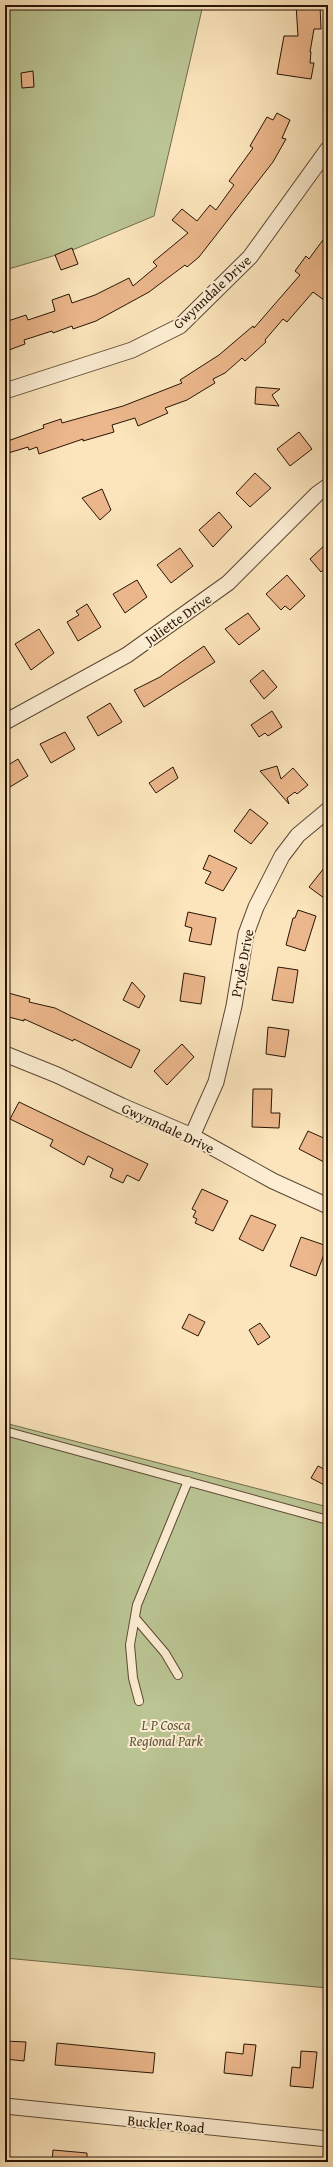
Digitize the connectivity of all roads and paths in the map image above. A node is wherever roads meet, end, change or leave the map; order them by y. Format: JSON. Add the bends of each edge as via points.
{"nodes":[{"id":1,"x":328,"y":149,"type":"edge"},
{"id":2,"x":5,"y":391,"type":"edge"},
{"id":3,"x":328,"y":486,"type":"edge"},
{"id":4,"x":5,"y":722,"type":"edge"},
{"id":5,"x":328,"y":810,"type":"edge"},
{"id":6,"x":5,"y":1054,"type":"edge"},
{"id":7,"x":192,"y":1136,"type":"junction"},
{"id":8,"x":328,"y":1206,"type":"edge"},
{"id":9,"x":5,"y":1431,"type":"edge"},
{"id":10,"x":188,"y":1481,"type":"junction"},
{"id":11,"x":328,"y":1520,"type":"edge"},
{"id":12,"x":136,"y":1619,"type":"junction"},
{"id":13,"x":178,"y":1675,"type":"dead end"},
{"id":14,"x":139,"y":1701,"type":"dead end"},
{"id":15,"x":5,"y":2106,"type":"edge"},
{"id":16,"x":328,"y":2140,"type":"edge"}],
"edges":[{"from":1,"to":2,"type":"street","name":"Gwynndale Drive","via":[[250,257],[180,326],[132,350]]},
{"from":3,"to":4,"type":"street","name":"Juliette Drive","via":[[300,510],[228,583],[127,655]]},
{"from":5,"to":7,"type":"street","name":"Pryde Drive","via":[[298,835],[282,856],[256,907],[246,934],[234,1006],[218,1075]]},
{"from":6,"to":7,"type":"street","name":"Gwynndale Drive"},
{"from":7,"to":8,"type":"street","name":"Gwynndale Drive","via":[[273,1181]]},
{"from":9,"to":10,"type":"lane"},
{"from":10,"to":11,"type":"lane"},
{"from":10,"to":12,"type":"lane","via":[[139,1598]]},
{"from":12,"to":13,"type":"lane","via":[[165,1653]]},
{"from":12,"to":14,"type":"lane","via":[[130,1645],[133,1678]]},
{"from":15,"to":16,"type":"street","name":"Buckler Road"}]}
